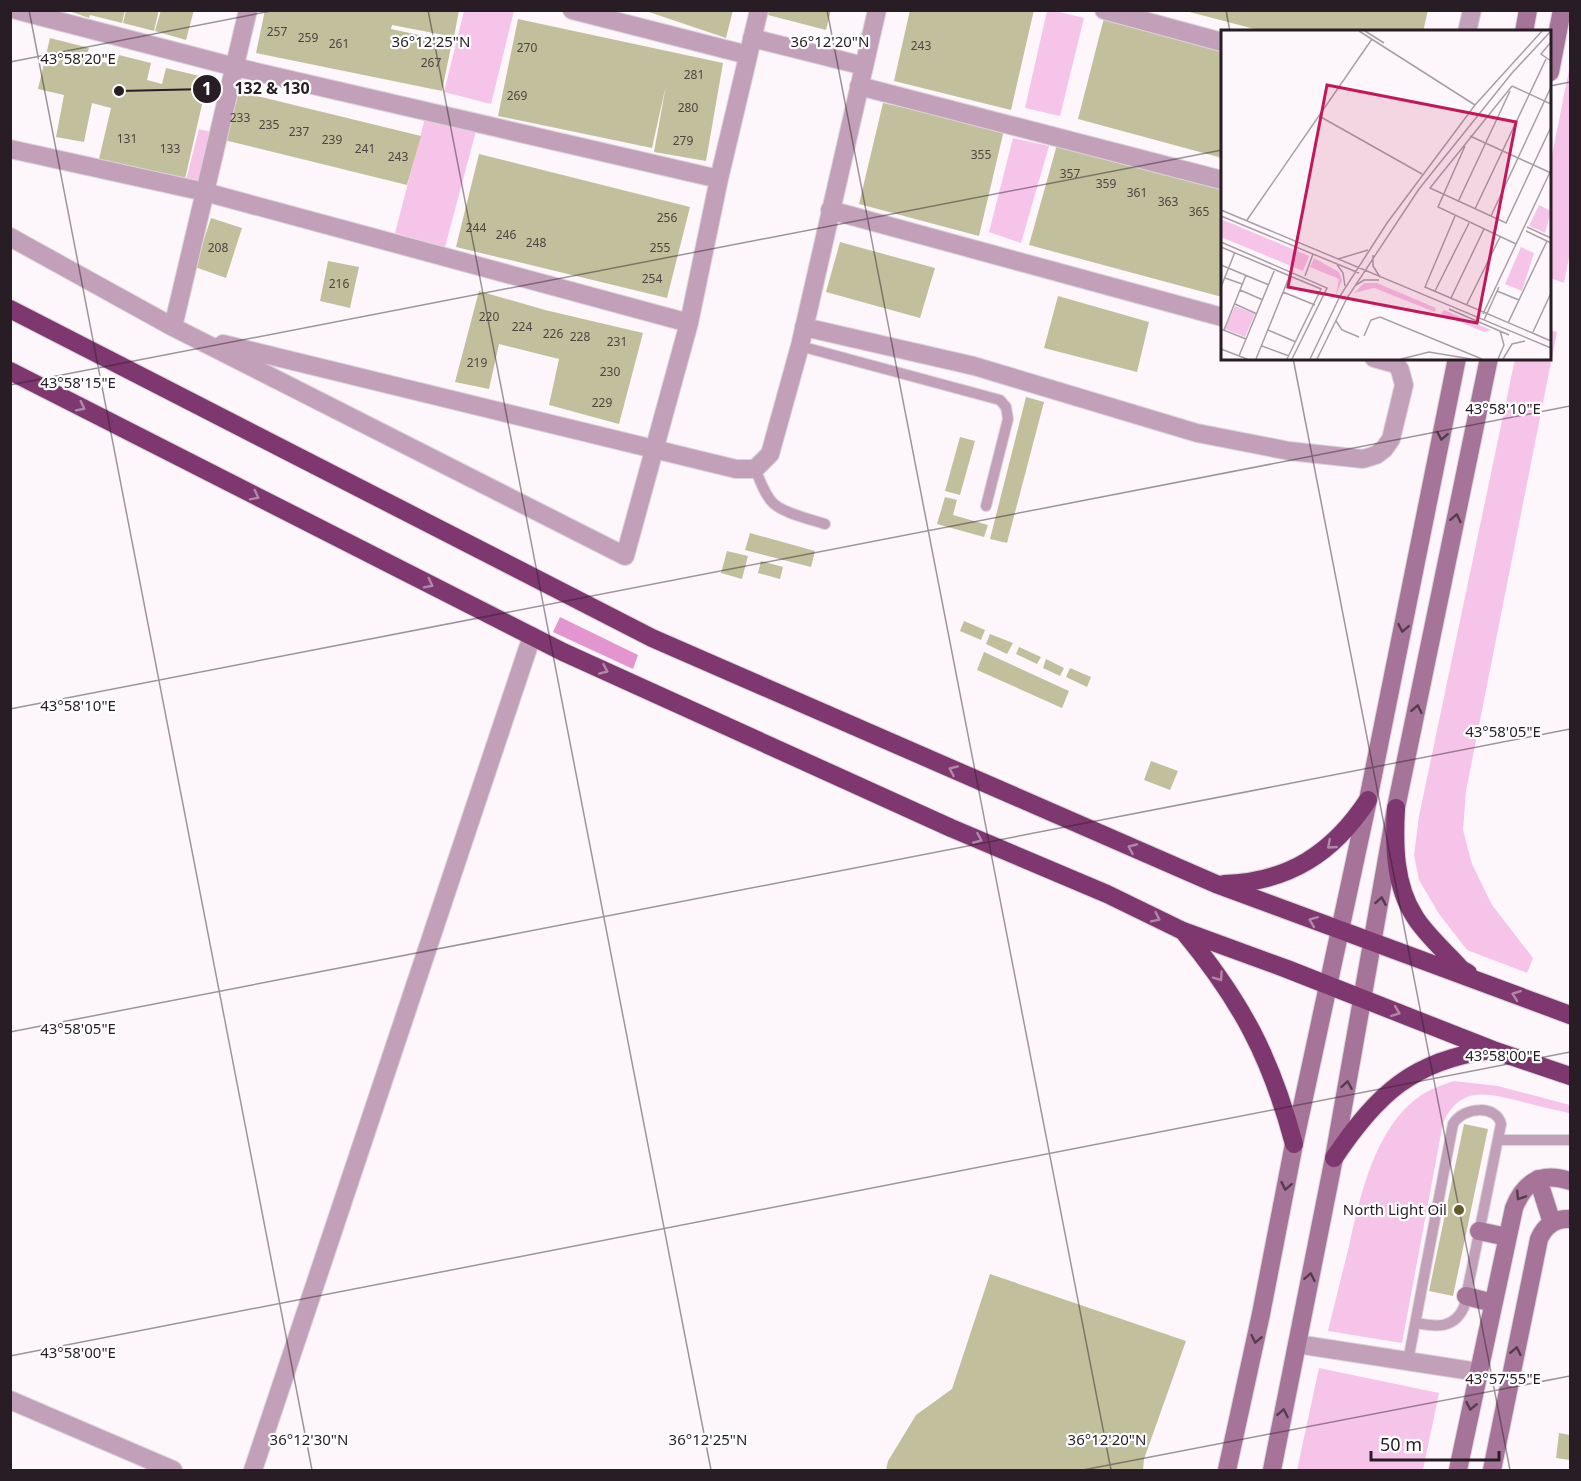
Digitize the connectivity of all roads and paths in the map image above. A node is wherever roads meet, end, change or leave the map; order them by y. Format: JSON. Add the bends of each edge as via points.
{"nodes":[{"id":1,"x":16,"y":10,"type":"edge"},
{"id":2,"x":248,"y":10,"type":"edge"},
{"id":3,"x":572,"y":10,"type":"edge"},
{"id":4,"x":759,"y":10,"type":"edge"},
{"id":5,"x":877,"y":10,"type":"edge"},
{"id":6,"x":1104,"y":10,"type":"edge"},
{"id":7,"x":1472,"y":10,"type":"edge"},
{"id":8,"x":1528,"y":10,"type":"edge"},
{"id":9,"x":1562,"y":10,"type":"edge"},
{"id":10,"x":1467,"y":30,"type":"edge"},
{"id":11,"x":1524,"y":30,"type":"edge"},
{"id":12,"x":1221,"y":42,"type":"edge"},
{"id":13,"x":750,"y":47,"type":"junction"},
{"id":14,"x":864,"y":66,"type":"junction"},
{"id":15,"x":235,"y":67,"type":"junction"},
{"id":16,"x":1551,"y":67,"type":"edge"},
{"id":17,"x":859,"y":86,"type":"junction"},
{"id":18,"x":10,"y":149,"type":"edge"},
{"id":19,"x":719,"y":179,"type":"junction"},
{"id":20,"x":1221,"y":180,"type":"edge"},
{"id":21,"x":205,"y":192,"type":"junction"},
{"id":22,"x":830,"y":210,"type":"junction"},
{"id":23,"x":10,"y":237,"type":"edge"},
{"id":24,"x":10,"y":309,"type":"edge"},
{"id":25,"x":1221,"y":317,"type":"edge"},
{"id":26,"x":688,"y":323,"type":"junction"},
{"id":27,"x":173,"y":327,"type":"junction"},
{"id":28,"x":804,"y":327,"type":"junction"},
{"id":29,"x":191,"y":336,"type":"junction"},
{"id":30,"x":800,"y":346,"type":"junction"},
{"id":31,"x":1457,"y":360,"type":"edge"},
{"id":32,"x":1489,"y":360,"type":"edge"},
{"id":33,"x":1397,"y":361,"type":"edge"},
{"id":34,"x":10,"y":371,"type":"edge"},
{"id":35,"x":654,"y":449,"type":"junction"},
{"id":36,"x":755,"y":469,"type":"junction"},
{"id":37,"x":986,"y":506,"type":"dead end"},
{"id":38,"x":825,"y":524,"type":"dead end"},
{"id":39,"x":532,"y":636,"type":"junction"},
{"id":40,"x":1368,"y":800,"type":"junction"},
{"id":41,"x":1396,"y":808,"type":"junction"},
{"id":42,"x":1216,"y":884,"type":"junction"},
{"id":43,"x":1183,"y":931,"type":"junction"},
{"id":44,"x":1340,"y":931,"type":"junction"},
{"id":45,"x":1373,"y":943,"type":"junction"},
{"id":46,"x":1329,"y":986,"type":"junction"},
{"id":47,"x":1490,"y":986,"type":"junction"},
{"id":48,"x":1362,"y":999,"type":"junction"},
{"id":49,"x":1570,"y":1015,"type":"edge"},
{"id":50,"x":1493,"y":1050,"type":"junction"},
{"id":51,"x":1570,"y":1076,"type":"edge"},
{"id":52,"x":1498,"y":1140,"type":"junction"},
{"id":53,"x":1570,"y":1140,"type":"edge"},
{"id":54,"x":1294,"y":1144,"type":"junction"},
{"id":55,"x":1334,"y":1158,"type":"junction"},
{"id":56,"x":1569,"y":1177,"type":"edge"},
{"id":57,"x":1538,"y":1179,"type":"junction"},
{"id":58,"x":1570,"y":1219,"type":"edge"},
{"id":59,"x":1552,"y":1223,"type":"junction"},
{"id":60,"x":1479,"y":1231,"type":"junction"},
{"id":61,"x":1507,"y":1237,"type":"junction"},
{"id":62,"x":1466,"y":1296,"type":"junction"},
{"id":63,"x":1493,"y":1303,"type":"junction"},
{"id":64,"x":1416,"y":1323,"type":"junction"},
{"id":65,"x":1297,"y":1344,"type":"junction"},
{"id":66,"x":1408,"y":1361,"type":"junction"},
{"id":67,"x":1479,"y":1372,"type":"junction"},
{"id":68,"x":10,"y":1400,"type":"edge"},
{"id":69,"x":1465,"y":1438,"type":"junction"},
{"id":70,"x":1497,"y":1443,"type":"junction"},
{"id":71,"x":173,"y":1470,"type":"edge"},
{"id":72,"x":253,"y":1470,"type":"edge"},
{"id":73,"x":1227,"y":1470,"type":"edge"},
{"id":74,"x":1272,"y":1470,"type":"edge"},
{"id":75,"x":1458,"y":1470,"type":"edge"},
{"id":76,"x":1491,"y":1470,"type":"edge"}],
"edges":[{"from":1,"to":15,"type":"street"},
{"from":2,"to":15,"type":"street"},
{"from":3,"to":13,"type":"street"},
{"from":4,"to":13,"type":"street"},
{"from":5,"to":14,"type":"street"},
{"from":6,"to":12,"type":"street"},
{"from":7,"to":10,"type":"street"},
{"from":8,"to":11,"type":"main road"},
{"from":9,"to":16,"type":"main road"},
{"from":13,"to":14,"type":"street"},
{"from":13,"to":19,"type":"street"},
{"from":14,"to":17,"type":"street"},
{"from":15,"to":19,"type":"street"},
{"from":15,"to":21,"type":"street"},
{"from":17,"to":20,"type":"street"},
{"from":17,"to":22,"type":"street"},
{"from":18,"to":21,"type":"street"},
{"from":19,"to":26,"type":"street"},
{"from":21,"to":26,"type":"street"},
{"from":21,"to":27,"type":"street"},
{"from":22,"to":25,"type":"street"},
{"from":22,"to":28,"type":"street"},
{"from":23,"to":27,"type":"street"},
{"from":42,"to":24,"type":"highway","one_way":true,"via":[[652,638]]},
{"from":26,"to":35,"type":"street"},
{"from":27,"to":29,"type":"street"},
{"from":28,"to":30,"type":"street"},
{"from":28,"to":33,"type":"street","via":[[974,366],[1197,433],[1289,451],[1363,459],[1376,455],[1392,439],[1404,386]]},
{"from":29,"to":35,"type":"street"},
{"from":29,"to":35,"type":"street","via":[[625,556]]},
{"from":30,"to":36,"type":"street","via":[[770,454]]},
{"from":30,"to":37,"type":"lane","via":[[1000,400],[1008,419]]},
{"from":31,"to":40,"type":"main road","one_way":true},
{"from":41,"to":32,"type":"main road","one_way":true},
{"from":34,"to":39,"type":"highway","one_way":true},
{"from":35,"to":36,"type":"street","via":[[735,469]]},
{"from":36,"to":38,"type":"lane","via":[[774,504]]},
{"from":39,"to":43,"type":"highway","one_way":true},
{"from":39,"to":72,"type":"street"},
{"from":40,"to":42,"type":"highway","one_way":true,"via":[[1340,837],[1298,867],[1272,878]]},
{"from":40,"to":44,"type":"main road"},
{"from":45,"to":41,"type":"main road","one_way":true},
{"from":41,"to":47,"type":"highway","via":[[1394,845],[1400,882],[1414,917],[1461,969]]},
{"from":44,"to":42,"type":"highway","one_way":true},
{"from":43,"to":46,"type":"highway"},
{"from":43,"to":54,"type":"highway","one_way":true,"via":[[1228,989],[1253,1032],[1274,1077]]},
{"from":44,"to":45,"type":"highway"},
{"from":44,"to":46,"type":"main road"},
{"from":45,"to":47,"type":"highway"},
{"from":45,"to":48,"type":"main road"},
{"from":46,"to":48,"type":"highway"},
{"from":46,"to":54,"type":"main road"},
{"from":49,"to":47,"type":"highway","one_way":true},
{"from":48,"to":50,"type":"highway","one_way":true},
{"from":55,"to":48,"type":"main road","one_way":true},
{"from":50,"to":51,"type":"highway"},
{"from":50,"to":55,"type":"highway","via":[[1425,1068],[1398,1084],[1373,1105]]},
{"from":52,"to":53,"type":"lane"},
{"from":52,"to":60,"type":"lane"},
{"from":52,"to":64,"type":"lane","via":[[1501,1124],[1496,1114],[1471,1110],[1460,1114],[1453,1124]]},
{"from":54,"to":73,"type":"main road","one_way":true},
{"from":65,"to":55,"type":"main road","one_way":true},
{"from":56,"to":57,"type":"main road"},
{"from":57,"to":59,"type":"main road"},
{"from":57,"to":61,"type":"main road","one_way":true,"via":[[1517,1199]]},
{"from":58,"to":59,"type":"main road"},
{"from":70,"to":59,"type":"main road","one_way":true,"via":[[1539,1239]]},
{"from":60,"to":61,"type":"main road"},
{"from":60,"to":62,"type":"lane"},
{"from":61,"to":63,"type":"main road"},
{"from":62,"to":63,"type":"main road"},
{"from":62,"to":64,"type":"lane","via":[[1462,1312],[1448,1324]]},
{"from":63,"to":67,"type":"main road"},
{"from":64,"to":66,"type":"lane"},
{"from":65,"to":66,"type":"street"},
{"from":74,"to":65,"type":"main road","one_way":true},
{"from":66,"to":67,"type":"street"},
{"from":67,"to":69,"type":"main road","one_way":true},
{"from":68,"to":71,"type":"street"},
{"from":69,"to":70,"type":"main road"},
{"from":69,"to":75,"type":"main road"},
{"from":70,"to":76,"type":"main road"}]}
